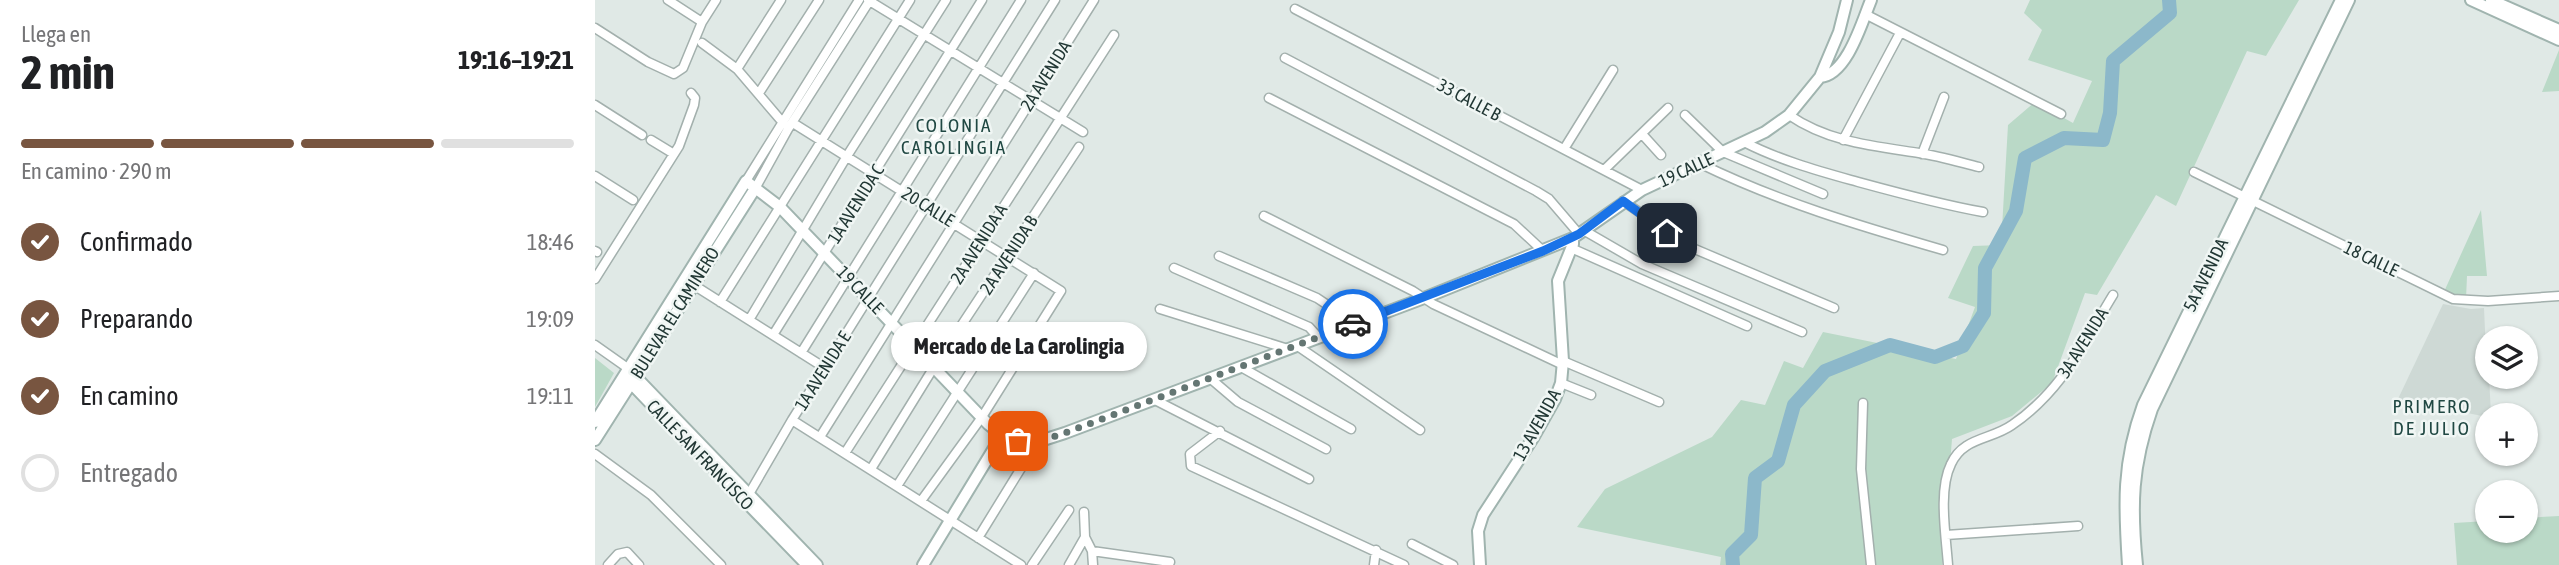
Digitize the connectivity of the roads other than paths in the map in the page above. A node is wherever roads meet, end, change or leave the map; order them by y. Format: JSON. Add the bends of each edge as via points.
{"nodes":[{"id":1,"x":668,"y":0,"type":"edge"},
{"id":2,"x":716,"y":0,"type":"edge"},
{"id":3,"x":781,"y":0,"type":"edge"},
{"id":4,"x":819,"y":0,"type":"edge"},
{"id":5,"x":859,"y":0,"type":"edge"},
{"id":6,"x":869,"y":0,"type":"edge"},
{"id":7,"x":911,"y":0,"type":"edge"},
{"id":8,"x":946,"y":0,"type":"edge"},
{"id":9,"x":982,"y":0,"type":"edge"},
{"id":10,"x":1021,"y":0,"type":"edge"},
{"id":11,"x":1055,"y":0,"type":"edge"},
{"id":12,"x":1094,"y":0,"type":"edge"},
{"id":13,"x":1847,"y":0,"type":"edge"},
{"id":14,"x":1871,"y":0,"type":"edge"},
{"id":15,"x":2341,"y":0,"type":"edge"},
{"id":16,"x":2349,"y":0,"type":"edge"},
{"id":17,"x":2471,"y":0,"type":"edge"},
{"id":18,"x":2491,"y":0,"type":"edge"},
{"id":19,"x":1295,"y":9,"type":"dead end"},
{"id":20,"x":1865,"y":14,"type":"junction"},
{"id":21,"x":898,"y":19,"type":"junction"},
{"id":22,"x":702,"y":22,"type":"junction"},
{"id":23,"x":595,"y":28,"type":"edge"},
{"id":24,"x":2559,"y":30,"type":"edge"},
{"id":25,"x":1900,"y":33,"type":"junction"},
{"id":26,"x":925,"y":35,"type":"junction"},
{"id":27,"x":1114,"y":35,"type":"dead end"},
{"id":28,"x":2559,"y":40,"type":"edge"},
{"id":29,"x":702,"y":43,"type":"dead end"},
{"id":30,"x":950,"y":51,"type":"junction"},
{"id":31,"x":1285,"y":58,"type":"dead end"},
{"id":32,"x":978,"y":68,"type":"junction"},
{"id":33,"x":737,"y":69,"type":"junction"},
{"id":34,"x":1613,"y":70,"type":"dead end"},
{"id":35,"x":1821,"y":77,"type":"junction"},
{"id":36,"x":1003,"y":83,"type":"junction"},
{"id":37,"x":691,"y":93,"type":"dead end"},
{"id":38,"x":759,"y":93,"type":"junction"},
{"id":39,"x":1944,"y":97,"type":"dead end"},
{"id":40,"x":1269,"y":98,"type":"dead end"},
{"id":41,"x":1031,"y":100,"type":"junction"},
{"id":42,"x":595,"y":105,"type":"edge"},
{"id":43,"x":1668,"y":108,"type":"dead end"},
{"id":44,"x":1789,"y":114,"type":"junction"},
{"id":45,"x":2061,"y":114,"type":"dead end"},
{"id":46,"x":1685,"y":115,"type":"dead end"},
{"id":47,"x":1059,"y":117,"type":"junction"},
{"id":48,"x":788,"y":125,"type":"junction"},
{"id":49,"x":1083,"y":132,"type":"dead end"},
{"id":50,"x":1642,"y":134,"type":"junction"},
{"id":51,"x":642,"y":135,"type":"dead end"},
{"id":52,"x":651,"y":140,"type":"dead end"},
{"id":53,"x":822,"y":140,"type":"junction"},
{"id":54,"x":1843,"y":140,"type":"junction"},
{"id":55,"x":1744,"y":142,"type":"junction"},
{"id":56,"x":1079,"y":147,"type":"dead end"},
{"id":57,"x":1564,"y":149,"type":"junction"},
{"id":58,"x":1723,"y":152,"type":"junction"},
{"id":59,"x":1922,"y":153,"type":"junction"},
{"id":60,"x":674,"y":154,"type":"junction"},
{"id":61,"x":1661,"y":155,"type":"dead end"},
{"id":62,"x":846,"y":156,"type":"junction"},
{"id":63,"x":1702,"y":164,"type":"junction"},
{"id":64,"x":1979,"y":167,"type":"dead end"},
{"id":65,"x":1604,"y":170,"type":"junction"},
{"id":66,"x":2194,"y":172,"type":"dead end"},
{"id":67,"x":874,"y":175,"type":"junction"},
{"id":68,"x":595,"y":176,"type":"edge"},
{"id":69,"x":751,"y":184,"type":"junction"},
{"id":70,"x":901,"y":190,"type":"junction"},
{"id":71,"x":1642,"y":190,"type":"junction"},
{"id":72,"x":1823,"y":194,"type":"dead end"},
{"id":73,"x":2248,"y":199,"type":"junction"},
{"id":74,"x":633,"y":201,"type":"dead end"},
{"id":75,"x":1623,"y":201,"type":"junction"},
{"id":76,"x":926,"y":205,"type":"junction"},
{"id":77,"x":780,"y":207,"type":"junction"},
{"id":78,"x":1983,"y":212,"type":"dead end"},
{"id":79,"x":1264,"y":216,"type":"dead end"},
{"id":80,"x":955,"y":224,"type":"junction"},
{"id":81,"x":802,"y":229,"type":"junction"},
{"id":82,"x":1577,"y":238,"type":"junction"},
{"id":83,"x":982,"y":240,"type":"junction"},
{"id":84,"x":1943,"y":250,"type":"dead end"},
{"id":85,"x":1543,"y":251,"type":"junction"},
{"id":86,"x":825,"y":254,"type":"junction"},
{"id":87,"x":1219,"y":256,"type":"dead end"},
{"id":88,"x":1009,"y":257,"type":"junction"},
{"id":89,"x":1174,"y":268,"type":"dead end"},
{"id":90,"x":1034,"y":273,"type":"junction"},
{"id":91,"x":848,"y":276,"type":"junction"},
{"id":92,"x":595,"y":279,"type":"edge"},
{"id":93,"x":692,"y":284,"type":"junction"},
{"id":94,"x":2113,"y":295,"type":"dead end"},
{"id":95,"x":2559,"y":296,"type":"edge"},
{"id":96,"x":868,"y":298,"type":"junction"},
{"id":97,"x":1424,"y":298,"type":"junction"},
{"id":98,"x":720,"y":302,"type":"junction"},
{"id":99,"x":1834,"y":308,"type":"dead end"},
{"id":100,"x":1160,"y":309,"type":"dead end"},
{"id":101,"x":749,"y":320,"type":"junction"},
{"id":102,"x":892,"y":323,"type":"junction"},
{"id":103,"x":1747,"y":326,"type":"dead end"},
{"id":104,"x":1344,"y":327,"type":"junction"},
{"id":105,"x":1802,"y":331,"type":"dead end"},
{"id":106,"x":773,"y":335,"type":"junction"},
{"id":107,"x":1318,"y":337,"type":"junction"},
{"id":108,"x":595,"y":345,"type":"edge"},
{"id":109,"x":914,"y":347,"type":"junction"},
{"id":110,"x":1292,"y":347,"type":"junction"},
{"id":111,"x":801,"y":353,"type":"junction"},
{"id":112,"x":1563,"y":363,"type":"junction"},
{"id":113,"x":935,"y":367,"type":"junction"},
{"id":114,"x":1241,"y":367,"type":"junction"},
{"id":115,"x":825,"y":368,"type":"junction"},
{"id":116,"x":627,"y":373,"type":"junction"},
{"id":117,"x":1211,"y":379,"type":"junction"},
{"id":118,"x":1561,"y":383,"type":"junction"},
{"id":119,"x":957,"y":393,"type":"junction"},
{"id":120,"x":1591,"y":395,"type":"dead end"},
{"id":121,"x":1155,"y":400,"type":"junction"},
{"id":122,"x":1659,"y":402,"type":"dead end"},
{"id":123,"x":1863,"y":403,"type":"dead end"},
{"id":124,"x":982,"y":417,"type":"junction"},
{"id":125,"x":792,"y":419,"type":"junction"},
{"id":126,"x":595,"y":422,"type":"edge"},
{"id":127,"x":1351,"y":429,"type":"dead end"},
{"id":128,"x":1420,"y":430,"type":"dead end"},
{"id":129,"x":1220,"y":431,"type":"junction"},
{"id":130,"x":1002,"y":435,"type":"junction"},
{"id":131,"x":820,"y":437,"type":"junction"},
{"id":132,"x":595,"y":440,"type":"edge"},
{"id":133,"x":1327,"y":449,"type":"dead end"},
{"id":134,"x":1031,"y":452,"type":"dead end"},
{"id":135,"x":845,"y":453,"type":"junction"},
{"id":136,"x":595,"y":454,"type":"edge"},
{"id":137,"x":871,"y":469,"type":"junction"},
{"id":138,"x":1309,"y":480,"type":"dead end"},
{"id":139,"x":897,"y":486,"type":"junction"},
{"id":140,"x":749,"y":494,"type":"junction"},
{"id":141,"x":921,"y":501,"type":"junction"},
{"id":142,"x":1069,"y":510,"type":"dead end"},
{"id":143,"x":1084,"y":512,"type":"dead end"},
{"id":144,"x":951,"y":521,"type":"junction"},
{"id":145,"x":2078,"y":526,"type":"dead end"},
{"id":146,"x":1946,"y":535,"type":"junction"},
{"id":147,"x":1085,"y":537,"type":"junction"},
{"id":148,"x":978,"y":538,"type":"junction"},
{"id":149,"x":1412,"y":544,"type":"dead end"},
{"id":150,"x":1376,"y":550,"type":"junction"},
{"id":151,"x":1092,"y":551,"type":"junction"},
{"id":152,"x":1170,"y":562,"type":"dead end"},
{"id":153,"x":608,"y":565,"type":"edge"},
{"id":154,"x":639,"y":565,"type":"edge"},
{"id":155,"x":721,"y":565,"type":"edge"},
{"id":156,"x":807,"y":565,"type":"edge"},
{"id":157,"x":817,"y":565,"type":"edge"},
{"id":158,"x":923,"y":565,"type":"edge"},
{"id":159,"x":1021,"y":565,"type":"edge"},
{"id":160,"x":1032,"y":565,"type":"edge"},
{"id":161,"x":1069,"y":565,"type":"edge"},
{"id":162,"x":1093,"y":565,"type":"edge"},
{"id":163,"x":1374,"y":565,"type":"edge"},
{"id":164,"x":1404,"y":565,"type":"edge"},
{"id":165,"x":1453,"y":565,"type":"edge"},
{"id":166,"x":1480,"y":565,"type":"edge"},
{"id":167,"x":1871,"y":565,"type":"edge"},
{"id":168,"x":1948,"y":565,"type":"edge"},
{"id":169,"x":2128,"y":565,"type":"edge"},
{"id":170,"x":2137,"y":565,"type":"edge"}],
"edges":[{"from":1,"to":22,"type":"street"},
{"from":2,"to":22,"type":"street"},
{"from":3,"to":33,"type":"street"},
{"from":4,"to":38,"type":"street"},
{"from":5,"to":48,"type":"street"},
{"from":6,"to":21,"type":"street"},
{"from":6,"to":48,"type":"street"},
{"from":7,"to":21,"type":"street"},
{"from":8,"to":26,"type":"street"},
{"from":9,"to":30,"type":"street","name":"1A AVENIDA C"},
{"from":10,"to":32,"type":"street"},
{"from":11,"to":36,"type":"street","name":"1A AVENIDA E"},
{"from":12,"to":41,"type":"street","name":"2A AVENIDA"},
{"from":13,"to":35,"type":"main road"},
{"from":14,"to":20,"type":"main road","name":"19 CALLE"},
{"from":15,"to":73,"type":"main road","name":"5A AVENIDA"},
{"from":16,"to":73,"type":"main road","name":"5A AVENIDA"},
{"from":17,"to":28,"type":"main road"},
{"from":18,"to":24,"type":"main road"},
{"from":19,"to":57,"type":"street","name":"33 CALLE B"},
{"from":20,"to":25,"type":"street"},
{"from":20,"to":35,"type":"main road","name":"19 CALLE","via":[[1844,61],[1835,72]]},
{"from":21,"to":26,"type":"street"},
{"from":21,"to":53,"type":"street"},
{"from":22,"to":23,"type":"street","via":[[683,68],[674,74]]},
{"from":25,"to":45,"type":"street"},
{"from":25,"to":54,"type":"street"},
{"from":26,"to":30,"type":"street"},
{"from":26,"to":62,"type":"street"},
{"from":27,"to":47,"type":"street","name":"2A AVENIDA A"},
{"from":29,"to":33,"type":"street"},
{"from":30,"to":32,"type":"street"},
{"from":30,"to":67,"type":"street","name":"1A AVENIDA C"},
{"from":31,"to":82,"type":"street","via":[[1549,199]]},
{"from":32,"to":36,"type":"street"},
{"from":32,"to":70,"type":"street"},
{"from":33,"to":38,"type":"street"},
{"from":34,"to":57,"type":"street"},
{"from":35,"to":44,"type":"main road","name":"19 CALLE"},
{"from":36,"to":41,"type":"street"},
{"from":36,"to":76,"type":"street","name":"1A AVENIDA E"},
{"from":37,"to":60,"type":"street","via":[[694,105]]},
{"from":38,"to":48,"type":"street"},
{"from":39,"to":59,"type":"street"},
{"from":40,"to":85,"type":"street","via":[[1514,224]]},
{"from":41,"to":47,"type":"street"},
{"from":41,"to":80,"type":"street","name":"2A AVENIDA"},
{"from":42,"to":51,"type":"street"},
{"from":43,"to":50,"type":"street"},
{"from":44,"to":54,"type":"street","via":[[1814,131]]},
{"from":44,"to":55,"type":"main road","name":"19 CALLE"},
{"from":46,"to":58,"type":"street"},
{"from":47,"to":49,"type":"street"},
{"from":47,"to":83,"type":"street","name":"2A AVENIDA A"},
{"from":48,"to":53,"type":"street","name":"20 CALLE"},
{"from":48,"to":69,"type":"street"},
{"from":50,"to":61,"type":"street"},
{"from":50,"to":65,"type":"street"},
{"from":52,"to":60,"type":"street"},
{"from":53,"to":62,"type":"street","name":"20 CALLE"},
{"from":53,"to":77,"type":"street"},
{"from":54,"to":59,"type":"street"},
{"from":55,"to":58,"type":"main road","name":"19 CALLE"},
{"from":55,"to":78,"type":"street","via":[[1825,172],[1931,203]]},
{"from":56,"to":88,"type":"street","name":"2A AVENIDA B"},
{"from":57,"to":65,"type":"street","name":"33 CALLE B"},
{"from":58,"to":63,"type":"main road","name":"19 CALLE"},
{"from":58,"to":72,"type":"street"},
{"from":59,"to":64,"type":"street"},
{"from":60,"to":92,"type":"street"},
{"from":62,"to":67,"type":"street","name":"20 CALLE"},
{"from":62,"to":81,"type":"street"},
{"from":63,"to":71,"type":"main road","name":"19 CALLE"},
{"from":63,"to":84,"type":"street","via":[[1819,213]]},
{"from":65,"to":71,"type":"street","name":"33 CALLE B"},
{"from":66,"to":73,"type":"street","name":"18 CALLE"},
{"from":67,"to":70,"type":"street","name":"20 CALLE"},
{"from":67,"to":86,"type":"street","name":"1A AVENIDA C"},
{"from":68,"to":74,"type":"street"},
{"from":69,"to":77,"type":"main road","name":"19 CALLE"},
{"from":69,"to":93,"type":"main road","name":"BULEVAR EL CAMINERO"},
{"from":69,"to":116,"type":"main road","name":"BULEVAR EL CAMINERO"},
{"from":70,"to":76,"type":"street","name":"20 CALLE"},
{"from":70,"to":91,"type":"street"},
{"from":71,"to":75,"type":"main road","name":"19 CALLE"},
{"from":73,"to":95,"type":"street","name":"18 CALLE","via":[[2453,299]]},
{"from":73,"to":169,"type":"main road","name":"5A AVENIDA","via":[[2134,430],[2124,498]]},
{"from":73,"to":170,"type":"main road","name":"5A AVENIDA","via":[[2142,437],[2133,497]]},
{"from":75,"to":82,"type":"main road","name":"19 CALLE"},
{"from":75,"to":99,"type":"street","via":[[1690,247]]},
{"from":76,"to":80,"type":"street","name":"20 CALLE"},
{"from":76,"to":96,"type":"street","name":"1A AVENIDA E"},
{"from":77,"to":81,"type":"main road","name":"19 CALLE"},
{"from":77,"to":98,"type":"street"},
{"from":79,"to":97,"type":"street"},
{"from":80,"to":83,"type":"street","name":"20 CALLE"},
{"from":80,"to":102,"type":"street","name":"2A AVENIDA"},
{"from":81,"to":86,"type":"main road","name":"19 CALLE"},
{"from":81,"to":101,"type":"street"},
{"from":82,"to":85,"type":"main road","name":"19 CALLE"},
{"from":82,"to":103,"type":"street"},
{"from":82,"to":105,"type":"street"},
{"from":82,"to":112,"type":"main road","name":"13 AVENIDA","via":[[1558,281]]},
{"from":83,"to":88,"type":"street","name":"20 CALLE"},
{"from":83,"to":109,"type":"street","name":"2A AVENIDA A"},
{"from":85,"to":97,"type":"main road","name":"19 CALLE"},
{"from":86,"to":91,"type":"main road","name":"19 CALLE"},
{"from":86,"to":106,"type":"street","name":"1A AVENIDA C"},
{"from":87,"to":104,"type":"street","via":[[1317,298]]},
{"from":88,"to":90,"type":"street","name":"20 CALLE"},
{"from":88,"to":113,"type":"street","name":"2A AVENIDA B"},
{"from":89,"to":107,"type":"street","via":[[1309,327]]},
{"from":90,"to":119,"type":"street"},
{"from":90,"to":124,"type":"street","name":"20 CALLE","via":[[1061,291]]},
{"from":91,"to":96,"type":"main road","name":"19 CALLE"},
{"from":91,"to":111,"type":"street"},
{"from":93,"to":98,"type":"street"},
{"from":93,"to":116,"type":"main road","name":"BULEVAR EL CAMINERO"},
{"from":94,"to":146,"type":"street","name":"3A AVENIDA","via":[[2052,390],[2011,426],[1978,438],[1956,454],[1944,501]]},
{"from":96,"to":102,"type":"main road","name":"19 CALLE"},
{"from":96,"to":115,"type":"street","name":"1A AVENIDA E"},
{"from":97,"to":104,"type":"main road","name":"19 CALLE"},
{"from":97,"to":112,"type":"street"},
{"from":98,"to":101,"type":"street"},
{"from":100,"to":110,"type":"street"},
{"from":101,"to":106,"type":"street"},
{"from":102,"to":109,"type":"main road","name":"19 CALLE"},
{"from":102,"to":131,"type":"street","name":"2A AVENIDA"},
{"from":104,"to":107,"type":"main road","name":"19 CALLE"},
{"from":106,"to":111,"type":"street"},
{"from":107,"to":110,"type":"main road","name":"19 CALLE"},
{"from":108,"to":116,"type":"street"},
{"from":109,"to":113,"type":"main road","name":"19 CALLE"},
{"from":109,"to":135,"type":"street","name":"2A AVENIDA A"},
{"from":110,"to":114,"type":"main road","name":"19 CALLE"},
{"from":110,"to":128,"type":"street"},
{"from":111,"to":115,"type":"street"},
{"from":112,"to":118,"type":"main road","name":"13 AVENIDA"},
{"from":112,"to":122,"type":"street"},
{"from":113,"to":119,"type":"main road","name":"19 CALLE"},
{"from":113,"to":137,"type":"street","name":"2A AVENIDA B"},
{"from":114,"to":117,"type":"main road","name":"19 CALLE"},
{"from":114,"to":127,"type":"street"},
{"from":115,"to":125,"type":"street","name":"1A AVENIDA E"},
{"from":116,"to":126,"type":"main road","name":"BULEVAR EL CAMINERO"},
{"from":116,"to":132,"type":"main road","name":"BULEVAR EL CAMINERO"},
{"from":116,"to":140,"type":"main road","name":"CALLE SAN FRANCISCO"},
{"from":116,"to":156,"type":"main road","name":"CALLE SAN FRANCISCO"},
{"from":117,"to":121,"type":"main road","name":"19 CALLE"},
{"from":117,"to":133,"type":"street","via":[[1238,402]]},
{"from":118,"to":120,"type":"street"},
{"from":118,"to":166,"type":"main road","name":"13 AVENIDA","via":[[1533,438],[1483,515],[1478,531]]},
{"from":119,"to":124,"type":"main road","name":"19 CALLE"},
{"from":119,"to":139,"type":"street"},
{"from":121,"to":129,"type":"street"},
{"from":121,"to":130,"type":"main road","name":"19 CALLE","via":[[1037,442]]},
{"from":123,"to":167,"type":"street","via":[[1861,469]]},
{"from":124,"to":130,"type":"main road","name":"19 CALLE"},
{"from":124,"to":141,"type":"street"},
{"from":125,"to":131,"type":"street"},
{"from":125,"to":140,"type":"street","name":"1A AVENIDA E"},
{"from":129,"to":138,"type":"street"},
{"from":129,"to":150,"type":"street","via":[[1190,454],[1191,466]]},
{"from":130,"to":144,"type":"main road"},
{"from":131,"to":135,"type":"street"},
{"from":134,"to":148,"type":"street"},
{"from":135,"to":137,"type":"street"},
{"from":136,"to":155,"type":"street","via":[[651,495]]},
{"from":137,"to":139,"type":"street"},
{"from":139,"to":141,"type":"street"},
{"from":140,"to":157,"type":"main road","name":"CALLE SAN FRANCISCO"},
{"from":141,"to":144,"type":"street"},
{"from":142,"to":160,"type":"street"},
{"from":143,"to":147,"type":"street"},
{"from":144,"to":148,"type":"street"},
{"from":144,"to":158,"type":"main road"},
{"from":145,"to":146,"type":"street"},
{"from":146,"to":168,"type":"street"},
{"from":147,"to":151,"type":"street"},
{"from":147,"to":161,"type":"street"},
{"from":148,"to":159,"type":"street"},
{"from":149,"to":165,"type":"street"},
{"from":150,"to":163,"type":"street"},
{"from":150,"to":164,"type":"street"},
{"from":151,"to":152,"type":"street"},
{"from":151,"to":162,"type":"street"},
{"from":153,"to":154,"type":"street","via":[[627,552]]}]}
